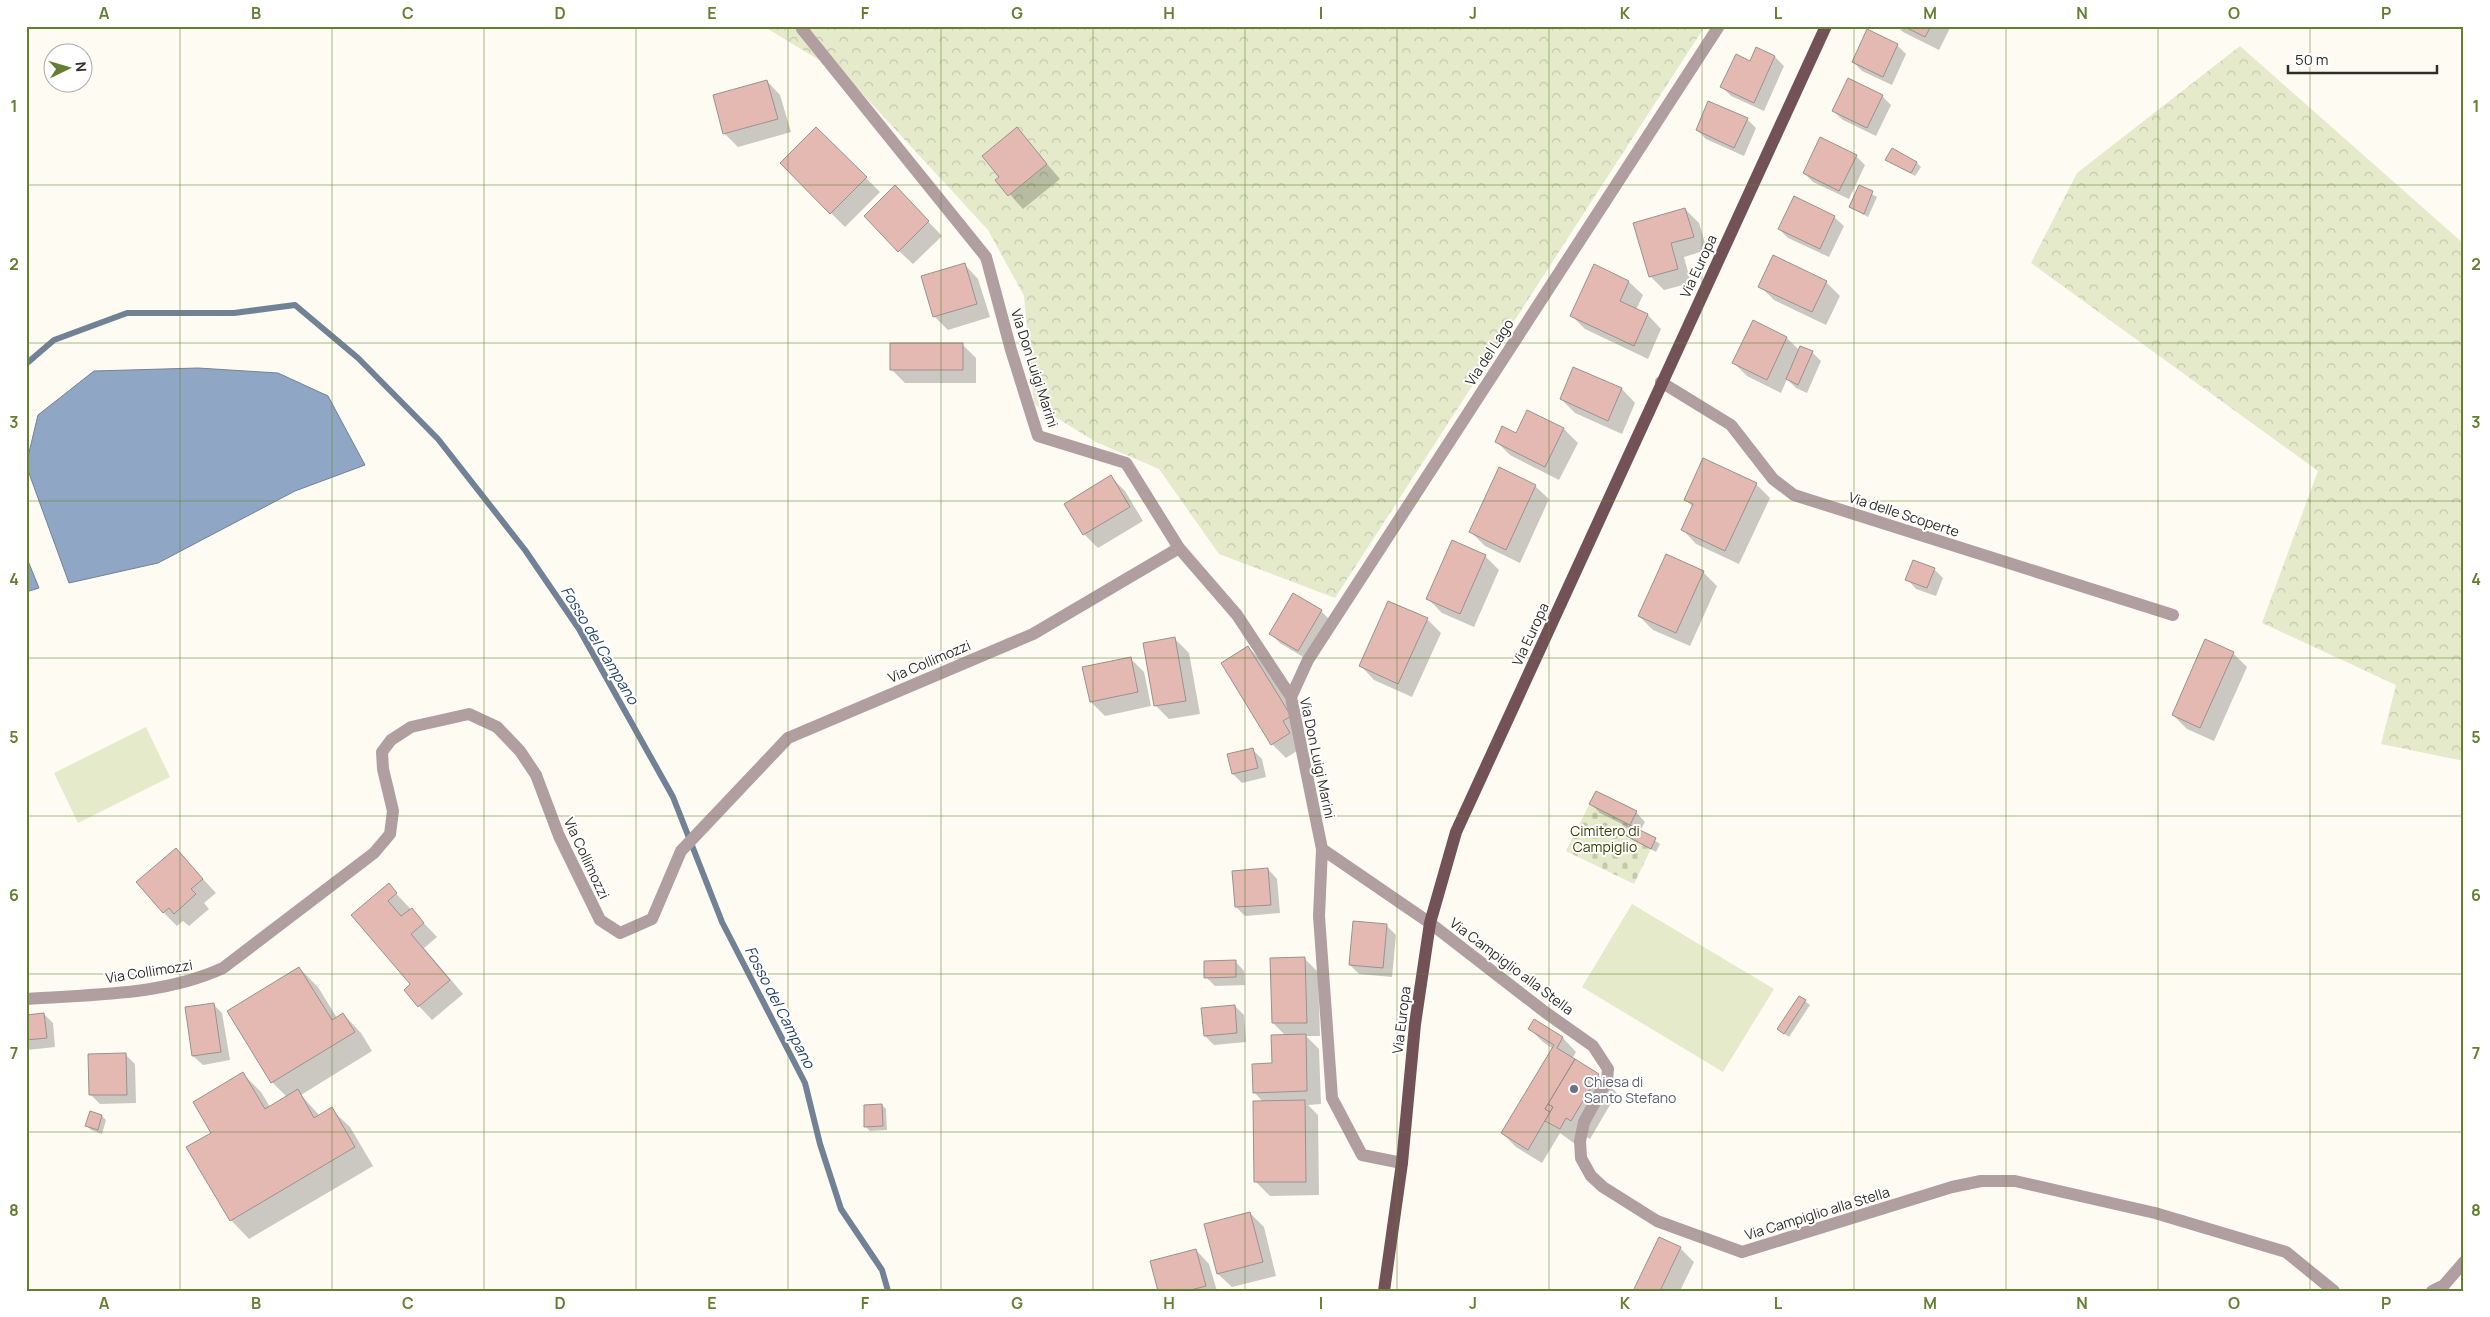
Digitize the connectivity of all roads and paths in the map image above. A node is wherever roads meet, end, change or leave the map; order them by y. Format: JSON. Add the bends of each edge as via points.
{"nodes":[{"id":1,"x":1719,"y":26,"type":"edge"},
{"id":2,"x":1826,"y":26,"type":"edge"},
{"id":3,"x":802,"y":29,"type":"dead end"},
{"id":4,"x":1661,"y":382,"type":"junction"},
{"id":5,"x":1179,"y":548,"type":"junction"},
{"id":6,"x":2173,"y":615,"type":"dead end"},
{"id":7,"x":1291,"y":697,"type":"junction"},
{"id":8,"x":1322,"y":848,"type":"junction"},
{"id":9,"x":1430,"y":922,"type":"junction"},
{"id":10,"x":26,"y":999,"type":"edge"},
{"id":11,"x":1402,"y":1163,"type":"junction"},
{"id":12,"x":2464,"y":1262,"type":"edge"},
{"id":13,"x":1384,"y":1291,"type":"edge"},
{"id":14,"x":2334,"y":1291,"type":"edge"},
{"id":15,"x":2432,"y":1291,"type":"edge"}],
"edges":[{"from":1,"to":7,"type":"street","name":"Via del Lago","via":[[1308,660]]},
{"from":2,"to":4,"type":"main road","name":"Via Europa"},
{"from":3,"to":5,"type":"street","name":"Via Don Luigi Marini","via":[[986,257],[1038,436],[1126,463]]},
{"from":4,"to":6,"type":"street","name":"Via delle Scoperte","via":[[1731,425],[1773,479],[1794,495]]},
{"from":4,"to":9,"type":"main road","name":"Via Europa","via":[[1456,832]]},
{"from":5,"to":7,"type":"street","name":"Via Don Luigi Marini","via":[[1237,615]]},
{"from":5,"to":10,"type":"street","name":"Via Collimozzi","via":[[1034,634],[788,738],[681,851],[652,919],[620,933],[600,920],[559,836],[536,775],[520,751],[497,727],[469,714],[411,727],[391,740],[382,752],[392,811],[390,834],[374,853],[223,968],[198,980],[163,987]]},
{"from":7,"to":8,"type":"street","name":"Via Don Luigi Marini"},
{"from":8,"to":9,"type":"street","name":"Via Campiglio alla Stella"},
{"from":8,"to":11,"type":"street","name":"Via Don Luigi Marini","via":[[1318,916],[1332,1098],[1362,1155]]},
{"from":9,"to":11,"type":"main road","name":"Via Europa","via":[[1415,1024]]},
{"from":9,"to":14,"type":"street","name":"Via Campiglio alla Stella","via":[[1593,1046],[1608,1069],[1607,1080],[1584,1122],[1581,1158],[1591,1176],[1603,1187],[1657,1221],[1742,1252],[1952,1187],[2015,1181],[2155,1213],[2286,1252]]},
{"from":11,"to":13,"type":"main road","name":"Via Europa"},
{"from":12,"to":15,"type":"street","via":[[2444,1285]]}]}
